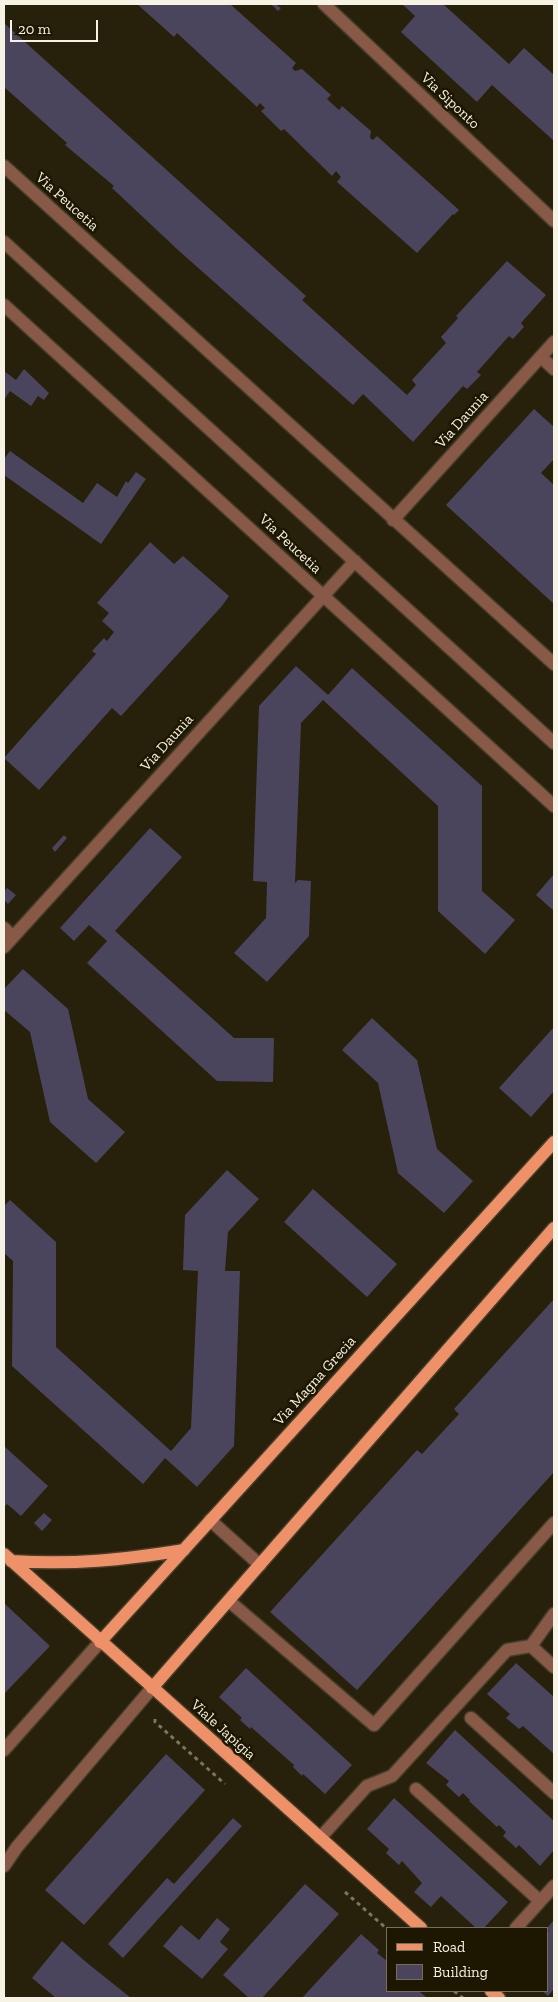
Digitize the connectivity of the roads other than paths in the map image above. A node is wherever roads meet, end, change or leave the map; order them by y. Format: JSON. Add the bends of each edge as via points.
{"nodes":[{"id":1,"x":324,"y":4,"type":"edge"},
{"id":2,"x":4,"y":166,"type":"edge"},
{"id":3,"x":554,"y":221,"type":"edge"},
{"id":4,"x":4,"y":242,"type":"edge"},
{"id":5,"x":4,"y":305,"type":"edge"},
{"id":6,"x":554,"y":342,"type":"edge"},
{"id":7,"x":541,"y":357,"type":"junction"},
{"id":8,"x":554,"y":369,"type":"edge"},
{"id":9,"x":393,"y":520,"type":"junction"},
{"id":10,"x":354,"y":561,"type":"junction"},
{"id":11,"x":322,"y":597,"type":"junction"},
{"id":12,"x":554,"y":664,"type":"edge"},
{"id":13,"x":554,"y":744,"type":"edge"},
{"id":14,"x":554,"y":806,"type":"edge"},
{"id":15,"x":8,"y":932,"type":"edge"},
{"id":16,"x":4,"y":947,"type":"edge"},
{"id":17,"x":554,"y":1142,"type":"edge"},
{"id":18,"x":554,"y":1228,"type":"edge"},
{"id":19,"x":210,"y":1520,"type":"junction"},
{"id":20,"x":554,"y":1523,"type":"edge"},
{"id":21,"x":184,"y":1550,"type":"junction"},
{"id":22,"x":7,"y":1558,"type":"edge"},
{"id":23,"x":260,"y":1565,"type":"junction"},
{"id":24,"x":229,"y":1601,"type":"junction"},
{"id":25,"x":554,"y":1614,"type":"edge"},
{"id":26,"x":100,"y":1642,"type":"junction"},
{"id":27,"x":531,"y":1646,"type":"junction"},
{"id":28,"x":554,"y":1667,"type":"edge"},
{"id":29,"x":152,"y":1688,"type":"junction"},
{"id":30,"x":471,"y":1718,"type":"dead end"},
{"id":31,"x":4,"y":1750,"type":"edge"},
{"id":32,"x":416,"y":1789,"type":"dead end"},
{"id":33,"x":554,"y":1793,"type":"edge"},
{"id":34,"x":320,"y":1838,"type":"junction"},
{"id":35,"x":4,"y":1866,"type":"edge"},
{"id":36,"x":554,"y":1886,"type":"edge"},
{"id":37,"x":540,"y":1901,"type":"junction"},
{"id":38,"x":420,"y":1927,"type":"edge"},
{"id":39,"x":517,"y":1927,"type":"edge"}],
"edges":[{"from":1,"to":3,"type":"street","name":"Via Siponto"},
{"from":2,"to":9,"type":"street","name":"Via Peucetia"},
{"from":4,"to":10,"type":"street"},
{"from":5,"to":11,"type":"street","name":"Via Peucetia","via":[[189,471]]},
{"from":6,"to":7,"type":"street","name":"Via Daunia"},
{"from":7,"to":8,"type":"street"},
{"from":7,"to":9,"type":"street","name":"Via Daunia"},
{"from":9,"to":12,"type":"street","name":"Via Peucetia"},
{"from":10,"to":11,"type":"street","name":"Via Daunia"},
{"from":10,"to":13,"type":"street"},
{"from":11,"to":14,"type":"street","name":"Via Peucetia"},
{"from":11,"to":15,"type":"street","name":"Via Daunia"},
{"from":15,"to":16,"type":"street","name":"Via Daunia"},
{"from":17,"to":19,"type":"main road","name":"Via Magna Grecia"},
{"from":18,"to":23,"type":"main road"},
{"from":19,"to":21,"type":"main road","name":"Via Magna Grecia"},
{"from":19,"to":23,"type":"street"},
{"from":20,"to":24,"type":"street","via":[[374,1725]]},
{"from":21,"to":22,"type":"main road","via":[[122,1560],[57,1564]]},
{"from":21,"to":26,"type":"main road","name":"Via Magna Grecia"},
{"from":22,"to":26,"type":"main road","name":"Viale Japigia"},
{"from":23,"to":24,"type":"main road"},
{"from":24,"to":29,"type":"main road"},
{"from":25,"to":27,"type":"street"},
{"from":26,"to":29,"type":"main road","name":"Viale Japigia"},
{"from":26,"to":31,"type":"street"},
{"from":27,"to":28,"type":"street"},
{"from":27,"to":34,"type":"street","via":[[507,1650],[392,1776],[367,1786]]},
{"from":29,"to":34,"type":"main road","name":"Viale Japigia"},
{"from":29,"to":35,"type":"street"},
{"from":30,"to":33,"type":"street"},
{"from":32,"to":37,"type":"street"},
{"from":34,"to":38,"type":"main road","name":"Viale Japigia"},
{"from":36,"to":37,"type":"street"},
{"from":37,"to":39,"type":"street"}]}
